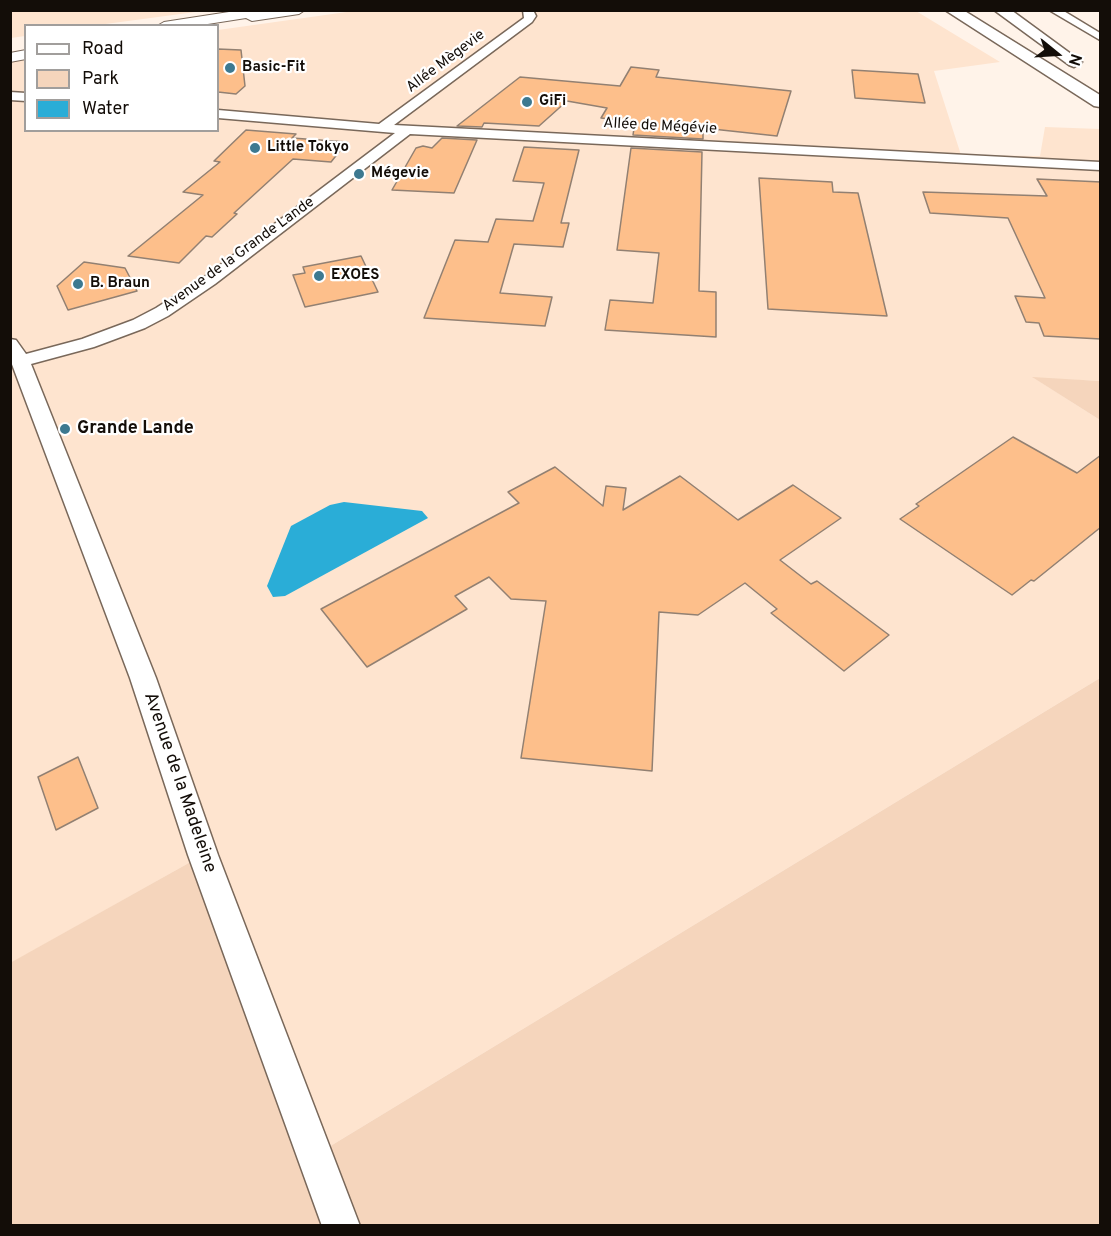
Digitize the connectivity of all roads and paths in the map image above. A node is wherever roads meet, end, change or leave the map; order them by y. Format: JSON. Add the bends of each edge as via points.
{"nodes":[{"id":1,"x":272,"y":10,"type":"edge"},
{"id":2,"x":299,"y":10,"type":"edge"},
{"id":3,"x":518,"y":10,"type":"edge"},
{"id":4,"x":939,"y":10,"type":"edge"},
{"id":5,"x":952,"y":10,"type":"edge"},
{"id":6,"x":983,"y":10,"type":"edge"},
{"id":7,"x":1001,"y":10,"type":"edge"},
{"id":8,"x":1054,"y":10,"type":"edge"},
{"id":9,"x":528,"y":15,"type":"edge"},
{"id":10,"x":178,"y":24,"type":"edge"},
{"id":11,"x":208,"y":24,"type":"edge"},
{"id":12,"x":1101,"y":37,"type":"edge"},
{"id":13,"x":1024,"y":55,"type":"junction"},
{"id":14,"x":1101,"y":102,"type":"edge"},
{"id":15,"x":219,"y":114,"type":"edge"},
{"id":16,"x":382,"y":128,"type":"junction"},
{"id":17,"x":407,"y":130,"type":"junction"},
{"id":18,"x":1101,"y":166,"type":"edge"},
{"id":19,"x":10,"y":344,"type":"edge"},
{"id":20,"x":21,"y":361,"type":"junction"},
{"id":21,"x":341,"y":1226,"type":"edge"}],
"edges":[{"from":1,"to":10,"type":"main road"},
{"from":2,"to":11,"type":"main road"},
{"from":3,"to":9,"type":"street","name":"Allée Mègevie"},
{"from":4,"to":13,"type":"highway"},
{"from":5,"to":13,"type":"highway"},
{"from":6,"to":7,"type":"highway","via":[[1086,71]]},
{"from":8,"to":12,"type":"street"},
{"from":9,"to":16,"type":"street","name":"Allée Mègevie"},
{"from":13,"to":14,"type":"highway"},
{"from":15,"to":16,"type":"street","name":"Allée de Mégévie"},
{"from":16,"to":17,"type":"street","name":"Allée de Mégévie"},
{"from":17,"to":18,"type":"street","name":"Allée de Mégévie"},
{"from":17,"to":20,"type":"street","name":"Avenue de la Grande Lande","via":[[209,281],[162,312],[88,343]]},
{"from":19,"to":20,"type":"street","name":"Avenue de la Madeleine"},
{"from":20,"to":21,"type":"street","name":"Avenue de la Madeleine","via":[[143,678],[203,855]]}]}
